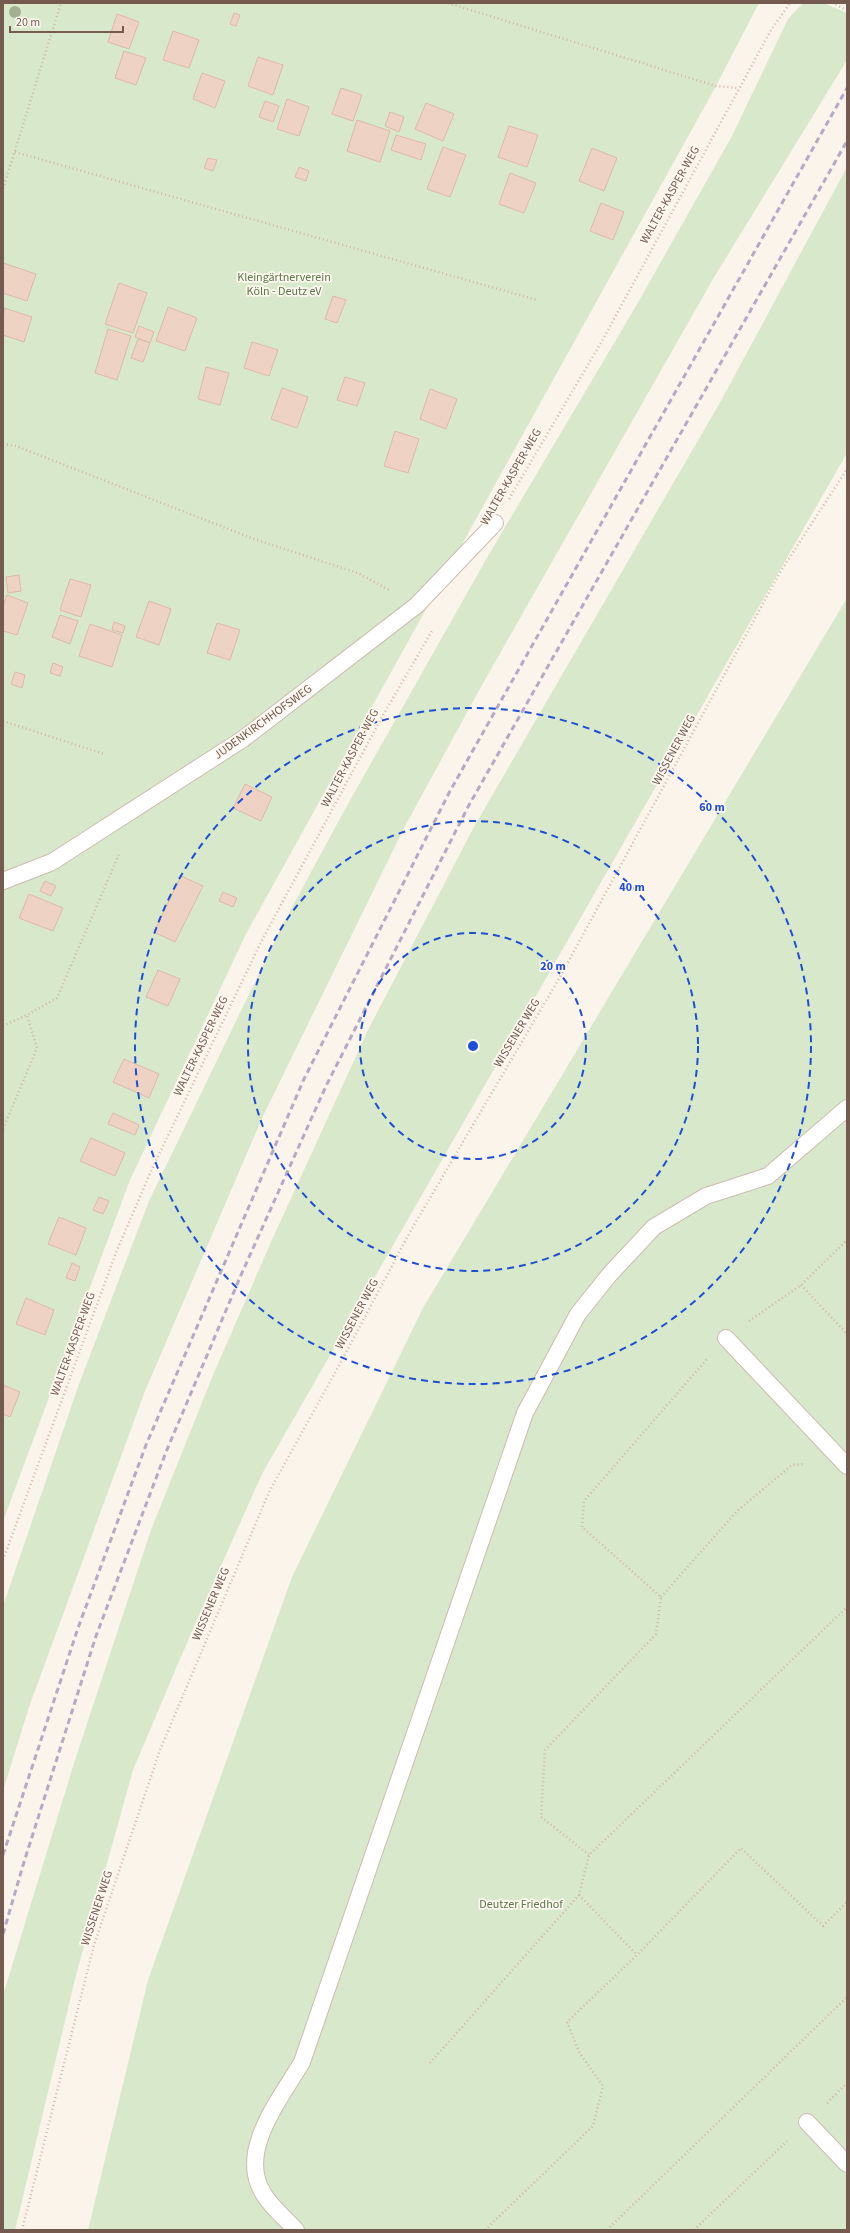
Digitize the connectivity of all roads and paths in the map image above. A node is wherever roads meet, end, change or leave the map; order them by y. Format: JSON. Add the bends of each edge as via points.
{"nodes":[{"id":1,"x":60,"y":3,"type":"edge"},
{"id":2,"x":448,"y":3,"type":"edge"},
{"id":3,"x":790,"y":3,"type":"edge"},
{"id":4,"x":832,"y":3,"type":"edge"},
{"id":5,"x":847,"y":10,"type":"edge"},
{"id":6,"x":739,"y":88,"type":"junction"},
{"id":7,"x":15,"y":152,"type":"junction"},
{"id":8,"x":3,"y":189,"type":"edge"},
{"id":9,"x":537,"y":300,"type":"dead end"},
{"id":10,"x":3,"y":444,"type":"edge"},
{"id":11,"x":847,"y":469,"type":"edge"},
{"id":12,"x":495,"y":523,"type":"joint"},
{"id":13,"x":417,"y":605,"type":"junction"},
{"id":14,"x":436,"y":625,"type":"dead end"},
{"id":15,"x":3,"y":721,"type":"edge"},
{"id":16,"x":104,"y":754,"type":"dead end"},
{"id":17,"x":122,"y":849,"type":"dead end"},
{"id":18,"x":3,"y":882,"type":"edge"},
{"id":19,"x":27,"y":1015,"type":"junction"},
{"id":20,"x":3,"y":1026,"type":"edge"},
{"id":21,"x":847,"y":1108,"type":"edge"},
{"id":22,"x":3,"y":1129,"type":"edge"},
{"id":23,"x":847,"y":1240,"type":"edge"},
{"id":24,"x":800,"y":1285,"type":"junction"},
{"id":25,"x":847,"y":1334,"type":"edge"},
{"id":26,"x":726,"y":1338,"type":"junction"},
{"id":27,"x":845,"y":1464,"type":"edge"},
{"id":28,"x":3,"y":1560,"type":"edge"},
{"id":29,"x":661,"y":1597,"type":"junction"},
{"id":30,"x":847,"y":1608,"type":"edge"},
{"id":31,"x":589,"y":1855,"type":"junction"},
{"id":32,"x":579,"y":1895,"type":"junction"},
{"id":33,"x":847,"y":1902,"type":"edge"},
{"id":34,"x":637,"y":1955,"type":"junction"},
{"id":35,"x":847,"y":1998,"type":"edge"},
{"id":36,"x":430,"y":2063,"type":"dead end"},
{"id":37,"x":847,"y":2083,"type":"edge"},
{"id":38,"x":808,"y":2122,"type":"junction"},
{"id":39,"x":847,"y":2164,"type":"edge"},
{"id":40,"x":22,"y":2230,"type":"edge"},
{"id":41,"x":296,"y":2230,"type":"edge"},
{"id":42,"x":485,"y":2230,"type":"edge"},
{"id":43,"x":607,"y":2230,"type":"edge"},
{"id":44,"x":694,"y":2230,"type":"edge"}],
"edges":[{"from":1,"to":7,"type":"path"},
{"from":2,"to":6,"type":"path","via":[[716,86]]},
{"from":3,"to":6,"type":"path","name":"WALTER-KASPER-WEG","via":[[771,30]]},
{"from":4,"to":5,"type":"path"},
{"from":6,"to":12,"type":"path","name":"WALTER-KASPER-WEG","via":[[602,341]]},
{"from":7,"to":8,"type":"path"},
{"from":7,"to":9,"type":"path"},
{"from":10,"to":13,"type":"path","via":[[16,446],[254,539],[358,573]]},
{"from":11,"to":40,"type":"path","name":"WISSENER WEG","via":[[779,574],[560,978],[410,1232],[269,1492],[160,1750],[94,1945]]},
{"from":12,"to":13,"type":"lane","name":"JUDENKIRCHHOFSWEG"},
{"from":13,"to":18,"type":"lane","name":"JUDENKIRCHHOFSWEG","via":[[243,739],[52,862]]},
{"from":14,"to":28,"type":"path","name":"WALTER-KASPER-WEG","via":[[382,717],[261,942],[152,1169],[117,1250]]},
{"from":15,"to":16,"type":"path"},
{"from":17,"to":19,"type":"path","via":[[57,998]]},
{"from":19,"to":20,"type":"path"},
{"from":19,"to":22,"type":"path","via":[[37,1048]]},
{"from":21,"to":41,"type":"lane","via":[[768,1176],[706,1196],[654,1227],[610,1274],[578,1314],[525,1413],[302,2062],[259,2135],[253,2163],[262,2193]]},
{"from":23,"to":24,"type":"path"},
{"from":24,"to":25,"type":"path"},
{"from":24,"to":26,"type":"path"},
{"from":26,"to":27,"type":"lane"},
{"from":26,"to":29,"type":"path","via":[[584,1501],[582,1527]]},
{"from":27,"to":29,"type":"path","via":[[792,1465],[737,1511]]},
{"from":29,"to":31,"type":"path","via":[[656,1634],[545,1750],[541,1817]]},
{"from":30,"to":31,"type":"path"},
{"from":31,"to":32,"type":"path"},
{"from":32,"to":34,"type":"path"},
{"from":32,"to":36,"type":"path"},
{"from":33,"to":34,"type":"path","via":[[823,1926],[741,1848]]},
{"from":34,"to":42,"type":"path","via":[[568,2022],[579,2052],[603,2086],[593,2126]]},
{"from":35,"to":43,"type":"path"},
{"from":37,"to":38,"type":"path"},
{"from":38,"to":39,"type":"lane"},
{"from":38,"to":44,"type":"path"}]}
